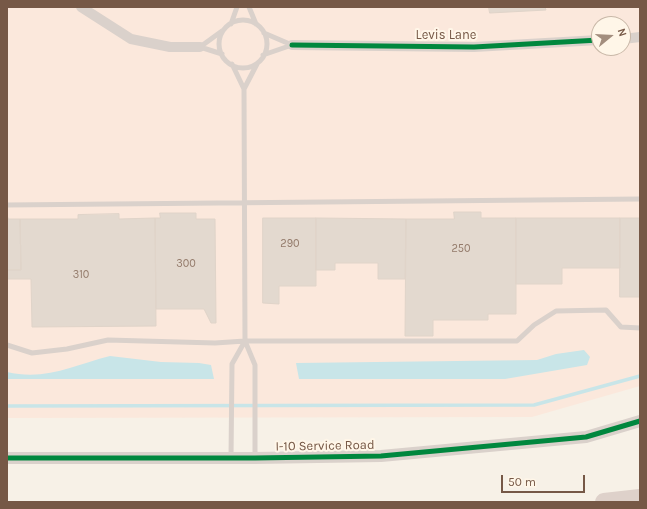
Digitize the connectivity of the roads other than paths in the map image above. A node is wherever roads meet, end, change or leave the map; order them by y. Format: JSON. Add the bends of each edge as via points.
{"nodes":[{"id":1,"x":81,"y":7,"type":"edge"},
{"id":2,"x":237,"y":7,"type":"edge"},
{"id":3,"x":249,"y":7,"type":"edge"},
{"id":4,"x":231,"y":24,"type":"junction"},
{"id":5,"x":256,"y":24,"type":"junction"},
{"id":6,"x":225,"y":29,"type":"junction"},
{"id":7,"x":264,"y":33,"type":"junction"},
{"id":8,"x":591,"y":40,"type":"edge"},
{"id":9,"x":292,"y":45,"type":"junction"},
{"id":10,"x":200,"y":47,"type":"junction"},
{"id":11,"x":222,"y":54,"type":"junction"},
{"id":12,"x":264,"y":56,"type":"junction"},
{"id":13,"x":257,"y":63,"type":"junction"},
{"id":14,"x":232,"y":64,"type":"junction"},
{"id":15,"x":244,"y":90,"type":"junction"},
{"id":16,"x":640,"y":199,"type":"edge"},
{"id":17,"x":244,"y":202,"type":"junction"},
{"id":18,"x":7,"y":205,"type":"edge"},
{"id":19,"x":640,"y":328,"type":"edge"},
{"id":20,"x":245,"y":341,"type":"junction"},
{"id":21,"x":7,"y":345,"type":"edge"},
{"id":22,"x":640,"y":421,"type":"edge"},
{"id":23,"x":7,"y":458,"type":"edge"},
{"id":24,"x":231,"y":458,"type":"junction"},
{"id":25,"x":255,"y":458,"type":"junction"},
{"id":26,"x":640,"y":498,"type":"edge"},
{"id":27,"x":604,"y":502,"type":"edge"}],
"edges":[{"from":1,"to":10,"type":"street","via":[[131,40],[170,47]]},
{"from":2,"to":4,"type":"lane"},
{"from":3,"to":5,"type":"lane"},
{"from":4,"to":5,"type":"lane","via":[[242,20]]},
{"from":4,"to":6,"type":"lane"},
{"from":5,"to":7,"type":"lane"},
{"from":6,"to":10,"type":"lane"},
{"from":6,"to":11,"type":"lane","via":[[220,41]]},
{"from":7,"to":9,"type":"lane"},
{"from":7,"to":12,"type":"lane","via":[[267,46]]},
{"from":8,"to":9,"type":"street","name":"Levis Lane","via":[[474,47]]},
{"from":9,"to":12,"type":"lane"},
{"from":10,"to":11,"type":"lane"},
{"from":11,"to":14,"type":"lane"},
{"from":12,"to":13,"type":"lane"},
{"from":13,"to":14,"type":"lane","via":[[245,67]]},
{"from":13,"to":15,"type":"lane"},
{"from":14,"to":15,"type":"lane"},
{"from":15,"to":17,"type":"lane"},
{"from":16,"to":17,"type":"lane"},
{"from":17,"to":18,"type":"lane"},
{"from":17,"to":20,"type":"lane"},
{"from":19,"to":20,"type":"lane","via":[[622,327],[606,310],[556,311],[534,325],[517,341]]},
{"from":20,"to":21,"type":"lane","via":[[215,343],[108,340],[32,353]]},
{"from":20,"to":24,"type":"lane","via":[[232,364]]},
{"from":20,"to":25,"type":"lane","via":[[255,366]]},
{"from":22,"to":25,"type":"street","name":"I-10 Service Road","via":[[586,437],[381,456]]},
{"from":23,"to":24,"type":"street","name":"I-10 Service Road"},
{"from":24,"to":25,"type":"street","name":"I-10 Service Road"},
{"from":26,"to":27,"type":"highway"}]}
